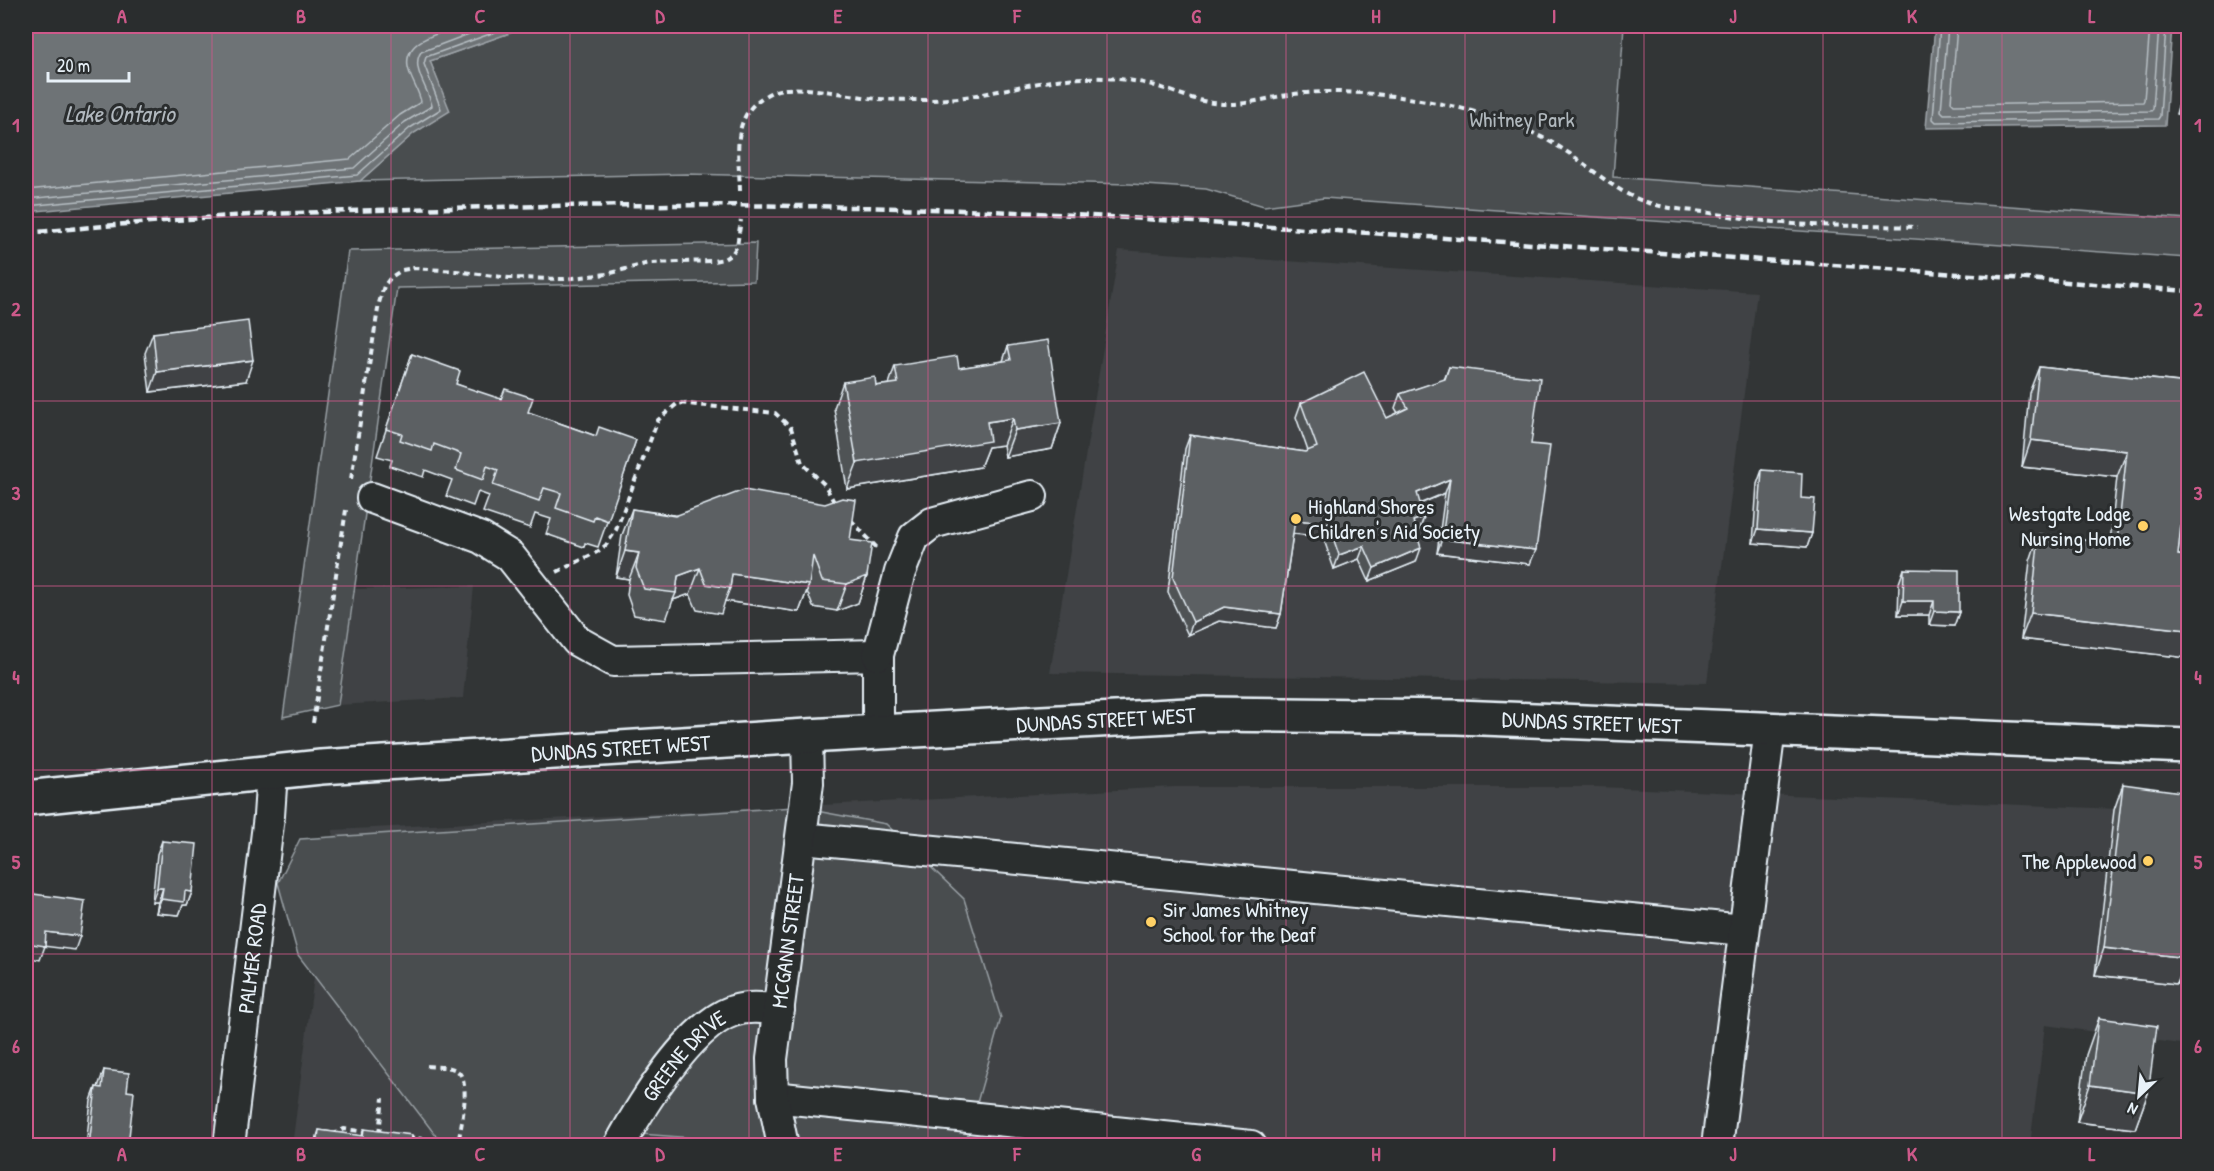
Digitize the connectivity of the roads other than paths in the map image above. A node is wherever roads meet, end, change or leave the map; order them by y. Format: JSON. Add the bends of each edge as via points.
{"nodes":[{"id":1,"x":357,"y":496,"type":"road end"},
{"id":2,"x":1032,"y":496,"type":"dead end"},
{"id":3,"x":878,"y":655,"type":"junction"},
{"id":4,"x":1770,"y":729,"type":"junction"},
{"id":5,"x":878,"y":732,"type":"junction"},
{"id":6,"x":807,"y":736,"type":"junction"},
{"id":7,"x":2188,"y":746,"type":"edge"},
{"id":8,"x":272,"y":772,"type":"junction"},
{"id":9,"x":26,"y":798,"type":"edge"},
{"id":10,"x":802,"y":838,"type":"junction"},
{"id":11,"x":1744,"y":930,"type":"junction"},
{"id":12,"x":779,"y":1010,"type":"junction"},
{"id":13,"x":773,"y":1098,"type":"junction"},
{"id":14,"x":229,"y":1146,"type":"edge"},
{"id":15,"x":619,"y":1146,"type":"edge"},
{"id":16,"x":783,"y":1146,"type":"edge"},
{"id":17,"x":1251,"y":1146,"type":"edge"},
{"id":18,"x":1717,"y":1146,"type":"edge"}],
"edges":[{"from":1,"to":3,"type":"street","via":[[481,538],[510,556],[578,641],[614,661]]},
{"from":2,"to":3,"type":"street","via":[[932,523],[914,537],[900,572]]},
{"from":3,"to":5,"type":"street"},
{"from":4,"to":5,"type":"main road","name":"DUNDAS STREET WEST","via":[[1457,717],[1206,714]]},
{"from":4,"to":7,"type":"main road","name":"DUNDAS STREET WEST"},
{"from":4,"to":11,"type":"street"},
{"from":5,"to":6,"type":"main road","name":"DUNDAS STREET WEST"},
{"from":6,"to":8,"type":"main road","name":"DUNDAS STREET WEST"},
{"from":6,"to":10,"type":"street","name":"MCGANN STREET","via":[[808,783]]},
{"from":8,"to":9,"type":"main road","name":"DUNDAS STREET WEST"},
{"from":8,"to":14,"type":"street","name":"PALMER ROAD"},
{"from":10,"to":11,"type":"street"},
{"from":10,"to":12,"type":"street","name":"MCGANN STREET"},
{"from":11,"to":18,"type":"street"},
{"from":12,"to":13,"type":"street","name":"MCGANN STREET","via":[[772,1059]]},
{"from":12,"to":15,"type":"street","name":"GREENE DRIVE","via":[[755,1007],[732,1011],[712,1023],[681,1052],[644,1102]]},
{"from":13,"to":16,"type":"street","name":"MCGANN STREET"},
{"from":13,"to":17,"type":"street"}]}
